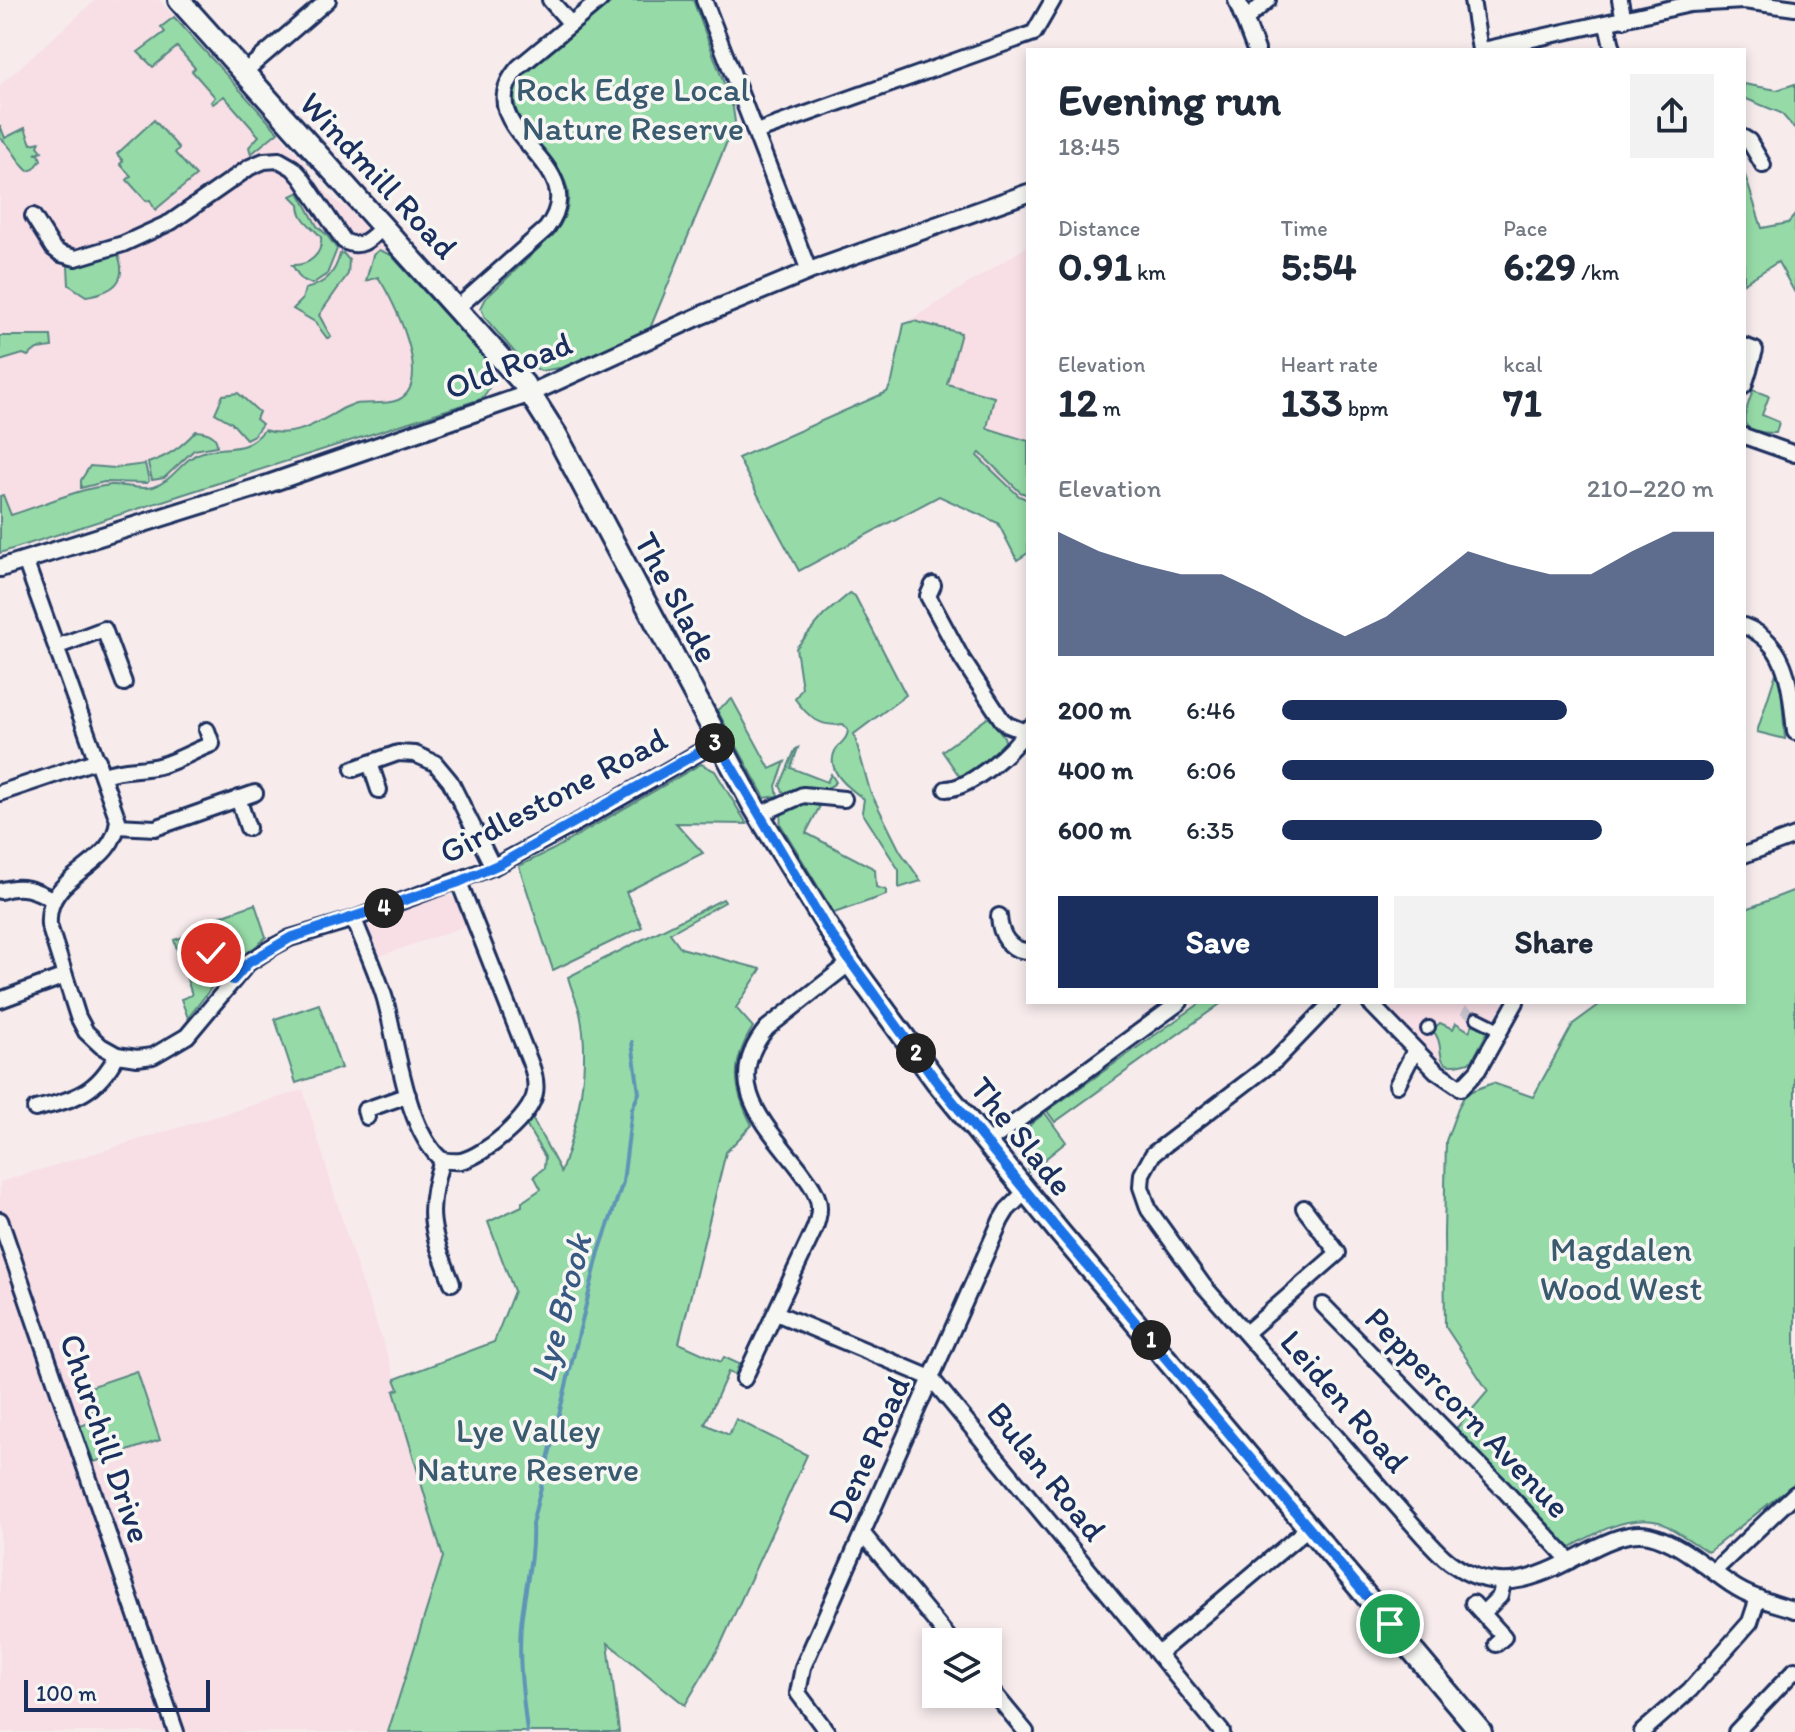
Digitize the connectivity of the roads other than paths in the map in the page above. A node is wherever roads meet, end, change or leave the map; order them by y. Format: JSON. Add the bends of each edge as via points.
{"nodes":[{"id":1,"x":179,"y":0,"type":"edge"},
{"id":2,"x":328,"y":0,"type":"edge"},
{"id":3,"x":550,"y":0,"type":"edge"},
{"id":4,"x":600,"y":0,"type":"edge"},
{"id":5,"x":704,"y":0,"type":"edge"},
{"id":6,"x":1053,"y":0,"type":"edge"},
{"id":7,"x":1237,"y":0,"type":"edge"},
{"id":8,"x":1268,"y":0,"type":"edge"},
{"id":9,"x":1472,"y":0,"type":"edge"},
{"id":10,"x":1620,"y":0,"type":"edge"},
{"id":11,"x":1795,"y":8,"type":"edge"},
{"id":12,"x":1245,"y":20,"type":"junction"},
{"id":13,"x":1624,"y":20,"type":"junction"},
{"id":14,"x":571,"y":24,"type":"junction"},
{"id":15,"x":1607,"y":24,"type":"junction"},
{"id":16,"x":1255,"y":48,"type":"edge"},
{"id":17,"x":1481,"y":48,"type":"edge"},
{"id":18,"x":1491,"y":48,"type":"edge"},
{"id":19,"x":1613,"y":48,"type":"edge"},
{"id":20,"x":243,"y":73,"type":"junction"},
{"id":21,"x":756,"y":132,"type":"junction"},
{"id":22,"x":1746,"y":139,"type":"edge"},
{"id":23,"x":1763,"y":165,"type":"dead end"},
{"id":24,"x":1026,"y":194,"type":"edge"},
{"id":25,"x":33,"y":216,"type":"dead end"},
{"id":26,"x":383,"y":227,"type":"junction"},
{"id":27,"x":809,"y":271,"type":"junction"},
{"id":28,"x":457,"y":308,"type":"junction"},
{"id":29,"x":1746,"y":347,"type":"edge"},
{"id":30,"x":1746,"y":379,"type":"edge"},
{"id":31,"x":531,"y":393,"type":"junction"},
{"id":32,"x":1746,"y":437,"type":"edge"},
{"id":33,"x":1795,"y":454,"type":"edge"},
{"id":34,"x":25,"y":560,"type":"junction"},
{"id":35,"x":0,"y":568,"type":"edge"},
{"id":36,"x":933,"y":585,"type":"dead end"},
{"id":37,"x":1746,"y":627,"type":"edge"},
{"id":38,"x":56,"y":647,"type":"junction"},
{"id":39,"x":124,"y":683,"type":"dead end"},
{"id":40,"x":207,"y":730,"type":"dead end"},
{"id":41,"x":1026,"y":731,"type":"edge"},
{"id":42,"x":1026,"y":732,"type":"edge"},
{"id":43,"x":1795,"y":732,"type":"edge"},
{"id":44,"x":717,"y":742,"type":"junction"},
{"id":45,"x":98,"y":760,"type":"junction"},
{"id":46,"x":370,"y":763,"type":"junction"},
{"id":47,"x":353,"y":769,"type":"dead end"},
{"id":48,"x":104,"y":775,"type":"junction"},
{"id":49,"x":946,"y":789,"type":"dead end"},
{"id":50,"x":379,"y":790,"type":"dead end"},
{"id":51,"x":0,"y":793,"type":"edge"},
{"id":52,"x":255,"y":793,"type":"dead end"},
{"id":53,"x":238,"y":798,"type":"junction"},
{"id":54,"x":844,"y":799,"type":"dead end"},
{"id":55,"x":758,"y":815,"type":"junction"},
{"id":56,"x":117,"y":826,"type":"junction"},
{"id":57,"x":248,"y":828,"type":"dead end"},
{"id":58,"x":1795,"y":836,"type":"edge"},
{"id":59,"x":1746,"y":854,"type":"edge"},
{"id":60,"x":493,"y":867,"type":"junction"},
{"id":61,"x":459,"y":882,"type":"junction"},
{"id":62,"x":0,"y":891,"type":"edge"},
{"id":63,"x":53,"y":900,"type":"junction"},
{"id":64,"x":999,"y":916,"type":"dead end"},
{"id":65,"x":354,"y":919,"type":"junction"},
{"id":66,"x":204,"y":931,"type":"dead end"},
{"id":67,"x":1026,"y":951,"type":"edge"},
{"id":68,"x":850,"y":963,"type":"junction"},
{"id":69,"x":65,"y":976,"type":"junction"},
{"id":70,"x":233,"y":980,"type":"junction"},
{"id":71,"x":0,"y":1000,"type":"edge"},
{"id":72,"x":1177,"y":1004,"type":"edge"},
{"id":73,"x":1330,"y":1004,"type":"edge"},
{"id":74,"x":1371,"y":1004,"type":"edge"},
{"id":75,"x":1515,"y":1004,"type":"edge"},
{"id":76,"x":1477,"y":1018,"type":"tunnel mouth"},
{"id":77,"x":1493,"y":1026,"type":"dead end"},
{"id":78,"x":1415,"y":1050,"type":"junction"},
{"id":79,"x":117,"y":1055,"type":"junction"},
{"id":80,"x":1397,"y":1085,"type":"dead end"},
{"id":81,"x":408,"y":1095,"type":"junction"},
{"id":82,"x":35,"y":1109,"type":"dead end"},
{"id":83,"x":367,"y":1117,"type":"dead end"},
{"id":84,"x":987,"y":1143,"type":"junction"},
{"id":85,"x":442,"y":1160,"type":"junction"},
{"id":86,"x":1026,"y":1191,"type":"junction"},
{"id":87,"x":1304,"y":1208,"type":"dead end"},
{"id":88,"x":0,"y":1220,"type":"edge"},
{"id":89,"x":452,"y":1283,"type":"dead end"},
{"id":90,"x":1323,"y":1305,"type":"dead end"},
{"id":91,"x":776,"y":1313,"type":"junction"},
{"id":92,"x":1246,"y":1333,"type":"junction"},
{"id":93,"x":931,"y":1378,"type":"junction"},
{"id":94,"x":744,"y":1379,"type":"dead end"},
{"id":95,"x":1795,"y":1494,"type":"edge"},
{"id":96,"x":1308,"y":1528,"type":"junction"},
{"id":97,"x":863,"y":1534,"type":"junction"},
{"id":98,"x":1570,"y":1561,"type":"junction"},
{"id":99,"x":1715,"y":1570,"type":"junction"},
{"id":100,"x":1503,"y":1583,"type":"junction"},
{"id":101,"x":1758,"y":1598,"type":"junction"},
{"id":102,"x":1795,"y":1610,"type":"edge"},
{"id":103,"x":940,"y":1628,"type":"edge"},
{"id":104,"x":1496,"y":1644,"type":"dead end"},
{"id":105,"x":1158,"y":1654,"type":"junction"},
{"id":106,"x":1795,"y":1670,"type":"edge"},
{"id":107,"x":1002,"y":1703,"type":"edge"},
{"id":108,"x":176,"y":1732,"type":"edge"},
{"id":109,"x":827,"y":1732,"type":"edge"},
{"id":110,"x":1026,"y":1732,"type":"edge"},
{"id":111,"x":1222,"y":1732,"type":"edge"},
{"id":112,"x":1481,"y":1732,"type":"edge"},
{"id":113,"x":1642,"y":1732,"type":"edge"},
{"id":114,"x":1736,"y":1732,"type":"edge"}],
"edges":[{"from":1,"to":20,"type":"main road","name":"Windmill Road"},
{"from":2,"to":20,"type":"street"},
{"from":3,"to":14,"type":"street"},
{"from":4,"to":14,"type":"street"},
{"from":5,"to":21,"type":"street"},
{"from":6,"to":21,"type":"street","via":[[1034,33]]},
{"from":7,"to":12,"type":"street"},
{"from":8,"to":12,"type":"street"},
{"from":9,"to":17,"type":"street"},
{"from":10,"to":13,"type":"street"},
{"from":11,"to":13,"type":"street","via":[[1716,1]]},
{"from":12,"to":16,"type":"street"},
{"from":13,"to":15,"type":"street"},
{"from":14,"to":28,"type":"street","via":[[519,67],[505,89],[514,128],[555,179],[555,217]]},
{"from":15,"to":18,"type":"street"},
{"from":15,"to":19,"type":"street"},
{"from":20,"to":26,"type":"main road","name":"Windmill Road"},
{"from":21,"to":27,"type":"street"},
{"from":22,"to":23,"type":"street"},
{"from":24,"to":27,"type":"street","name":"Old Road"},
{"from":25,"to":26,"type":"street","via":[[53,248],[76,258],[171,222],[250,167],[279,160],[309,187],[344,241],[364,243]]},
{"from":26,"to":28,"type":"main road","name":"Windmill Road"},
{"from":27,"to":31,"type":"street","name":"Old Road"},
{"from":28,"to":31,"type":"main road","name":"Windmill Road"},
{"from":29,"to":30,"type":"street","via":[[1755,350]]},
{"from":31,"to":34,"type":"street","name":"Old Road","via":[[262,486]]},
{"from":31,"to":44,"type":"main road","name":"The Slade"},
{"from":32,"to":33,"type":"street"},
{"from":34,"to":35,"type":"street","name":"Old Road"},
{"from":34,"to":38,"type":"street"},
{"from":36,"to":41,"type":"street","via":[[928,596],[962,659],[1002,720]]},
{"from":37,"to":43,"type":"street","via":[[1770,643],[1785,665]]},
{"from":38,"to":39,"type":"street","via":[[104,629]]},
{"from":38,"to":45,"type":"street"},
{"from":40,"to":48,"type":"street","via":[[212,744],[157,767]]},
{"from":42,"to":49,"type":"street","via":[[985,770],[962,786]]},
{"from":44,"to":55,"type":"main road","name":"The Slade"},
{"from":44,"to":60,"type":"street","name":"Girdlestone Road"},
{"from":45,"to":48,"type":"street"},
{"from":45,"to":51,"type":"street"},
{"from":46,"to":47,"type":"street"},
{"from":46,"to":50,"type":"street"},
{"from":46,"to":60,"type":"street","via":[[404,753],[435,763],[450,781]]},
{"from":48,"to":56,"type":"street"},
{"from":52,"to":53,"type":"street"},
{"from":53,"to":56,"type":"street","via":[[155,828]]},
{"from":53,"to":57,"type":"street"},
{"from":54,"to":55,"type":"street","via":[[803,795]]},
{"from":55,"to":68,"type":"main road","name":"The Slade"},
{"from":56,"to":63,"type":"street","via":[[105,852],[67,880]]},
{"from":58,"to":59,"type":"street"},
{"from":60,"to":61,"type":"street","name":"Girdlestone Road"},
{"from":61,"to":65,"type":"street","name":"Girdlestone Road"},
{"from":61,"to":85,"type":"street","via":[[533,1071],[535,1093],[522,1119],[494,1142],[462,1161]]},
{"from":62,"to":63,"type":"street","via":[[25,887]]},
{"from":63,"to":69,"type":"street","via":[[49,925]]},
{"from":64,"to":67,"type":"street","via":[[999,927],[1011,945]]},
{"from":65,"to":70,"type":"street","name":"Girdlestone Road","via":[[290,938],[248,963]]},
{"from":65,"to":81,"type":"street","via":[[385,999]]},
{"from":66,"to":70,"type":"street","via":[[215,963]]},
{"from":68,"to":84,"type":"main road","name":"The Slade"},
{"from":68,"to":91,"type":"street","via":[[767,1028],[749,1060],[751,1104],[820,1204]]},
{"from":69,"to":71,"type":"street"},
{"from":69,"to":79,"type":"street","via":[[83,1027]]},
{"from":70,"to":79,"type":"street","name":"Girdlestone Road","via":[[172,1047],[147,1057]]},
{"from":72,"to":84,"type":"street"},
{"from":73,"to":92,"type":"street","name":"Leiden Road","via":[[1261,1073],[1153,1154],[1142,1174],[1149,1210]]},
{"from":74,"to":78,"type":"street"},
{"from":75,"to":78,"type":"street","via":[[1478,1070],[1461,1088]]},
{"from":76,"to":77,"type":"street"},
{"from":78,"to":80,"type":"street"},
{"from":79,"to":82,"type":"street","via":[[85,1093]]},
{"from":81,"to":83,"type":"street","via":[[365,1110]]},
{"from":81,"to":85,"type":"street","via":[[424,1137]]},
{"from":84,"to":86,"type":"main road","name":"The Slade"},
{"from":85,"to":89,"type":"street","via":[[430,1214]]},
{"from":86,"to":93,"type":"street","name":"Dene Road","via":[[1001,1220]]},
{"from":86,"to":96,"type":"main road","name":"The Slade"},
{"from":87,"to":92,"type":"street","via":[[1338,1253]]},
{"from":88,"to":108,"type":"street","name":"Churchill Drive"},
{"from":90,"to":98,"type":"street","name":"Peppercorn Avenue"},
{"from":91,"to":93,"type":"street","name":"Bulan Road"},
{"from":91,"to":94,"type":"street"},
{"from":92,"to":100,"type":"street","name":"Leiden Road","via":[[1423,1536],[1452,1564],[1480,1580]]},
{"from":93,"to":97,"type":"street","name":"Dene Road"},
{"from":93,"to":105,"type":"street","name":"Bulan Road"},
{"from":95,"to":99,"type":"street"},
{"from":96,"to":105,"type":"street"},
{"from":96,"to":112,"type":"main road","name":"The Slade"},
{"from":97,"to":103,"type":"street"},
{"from":97,"to":109,"type":"street","name":"Dene Road","via":[[798,1684],[801,1700]]},
{"from":98,"to":99,"type":"street","via":[[1625,1536],[1648,1535]]},
{"from":98,"to":100,"type":"street"},
{"from":99,"to":101,"type":"street"},
{"from":100,"to":104,"type":"street","via":[[1500,1596],[1478,1608],[1504,1637]]},
{"from":101,"to":102,"type":"street"},
{"from":101,"to":113,"type":"street","via":[[1750,1622],[1690,1690]]},
{"from":105,"to":111,"type":"street","name":"Bulan Road"},
{"from":106,"to":114,"type":"street"},
{"from":107,"to":110,"type":"street"}]}
